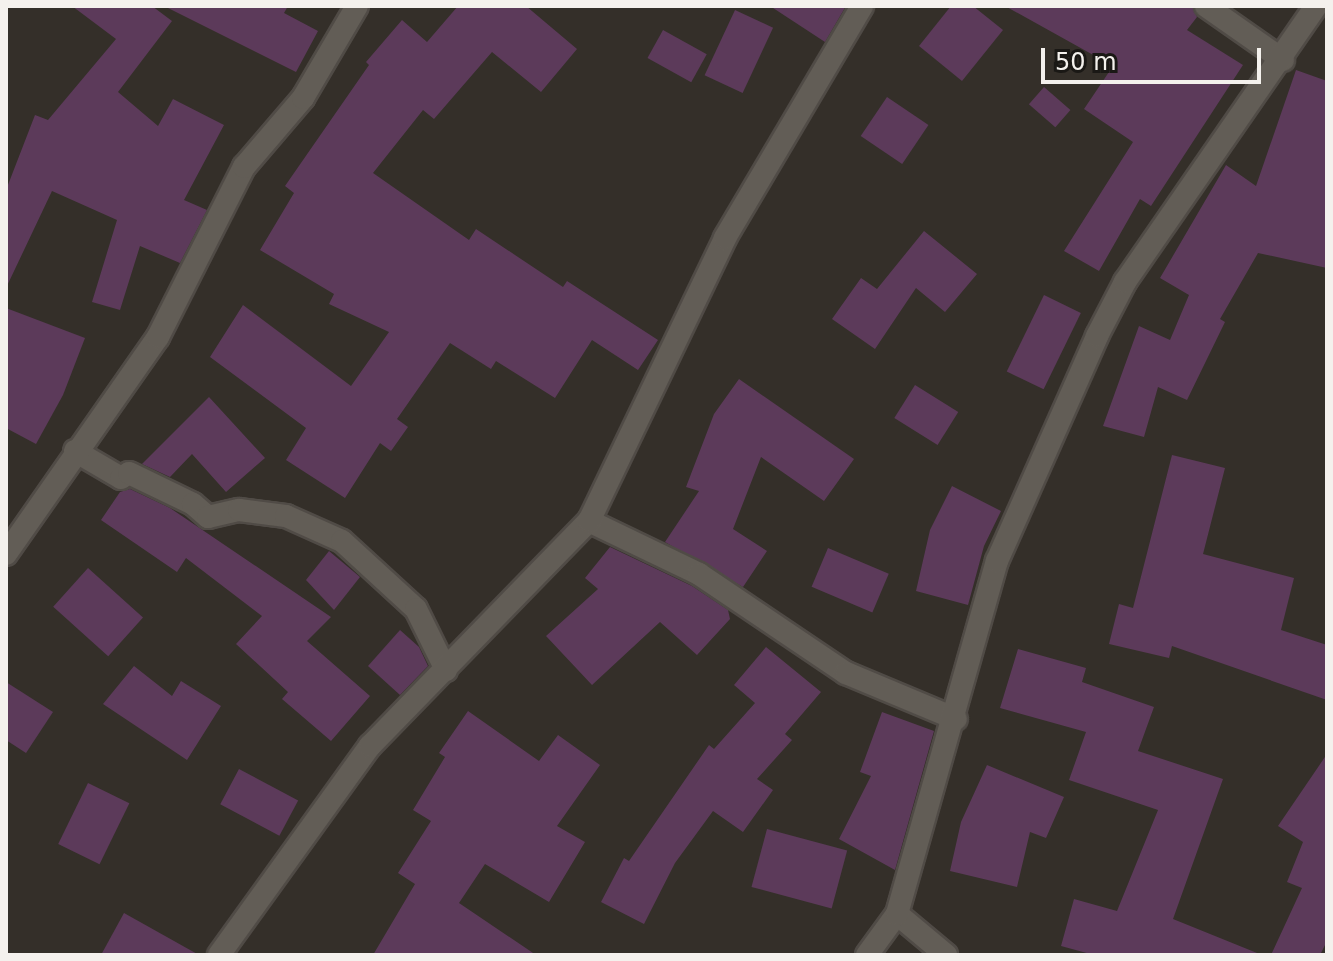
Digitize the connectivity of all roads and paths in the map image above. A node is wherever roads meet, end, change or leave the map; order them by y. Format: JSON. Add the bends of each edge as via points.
{"nodes":[{"id":1,"x":357,"y":6,"type":"edge"},
{"id":2,"x":862,"y":6,"type":"edge"},
{"id":3,"x":1206,"y":6,"type":"edge"},
{"id":4,"x":1316,"y":6,"type":"edge"},
{"id":5,"x":1283,"y":60,"type":"junction"},
{"id":6,"x":75,"y":451,"type":"junction"},
{"id":7,"x":589,"y":521,"type":"junction"},
{"id":8,"x":6,"y":554,"type":"edge"},
{"id":9,"x":446,"y":670,"type":"junction"},
{"id":10,"x":956,"y":719,"type":"junction"},
{"id":11,"x":897,"y":914,"type":"junction"},
{"id":12,"x":219,"y":955,"type":"edge"},
{"id":13,"x":867,"y":955,"type":"edge"},
{"id":14,"x":946,"y":955,"type":"edge"}],
"edges":[{"from":1,"to":6,"type":"street","via":[[303,98],[244,167],[158,337]]},
{"from":2,"to":7,"type":"street","via":[[725,238]]},
{"from":3,"to":5,"type":"street"},
{"from":4,"to":5,"type":"street"},
{"from":5,"to":10,"type":"street","via":[[1125,282],[1097,336],[997,561]]},
{"from":6,"to":8,"type":"street"},
{"from":6,"to":9,"type":"street","via":[[121,478],[129,473],[193,504],[208,517],[239,510],[286,516],[342,541],[416,609]]},
{"from":7,"to":9,"type":"street"},
{"from":7,"to":10,"type":"street","via":[[699,574],[846,673]]},
{"from":9,"to":12,"type":"street","via":[[370,746]]},
{"from":10,"to":11,"type":"street"},
{"from":11,"to":13,"type":"street"},
{"from":11,"to":14,"type":"street"}]}
